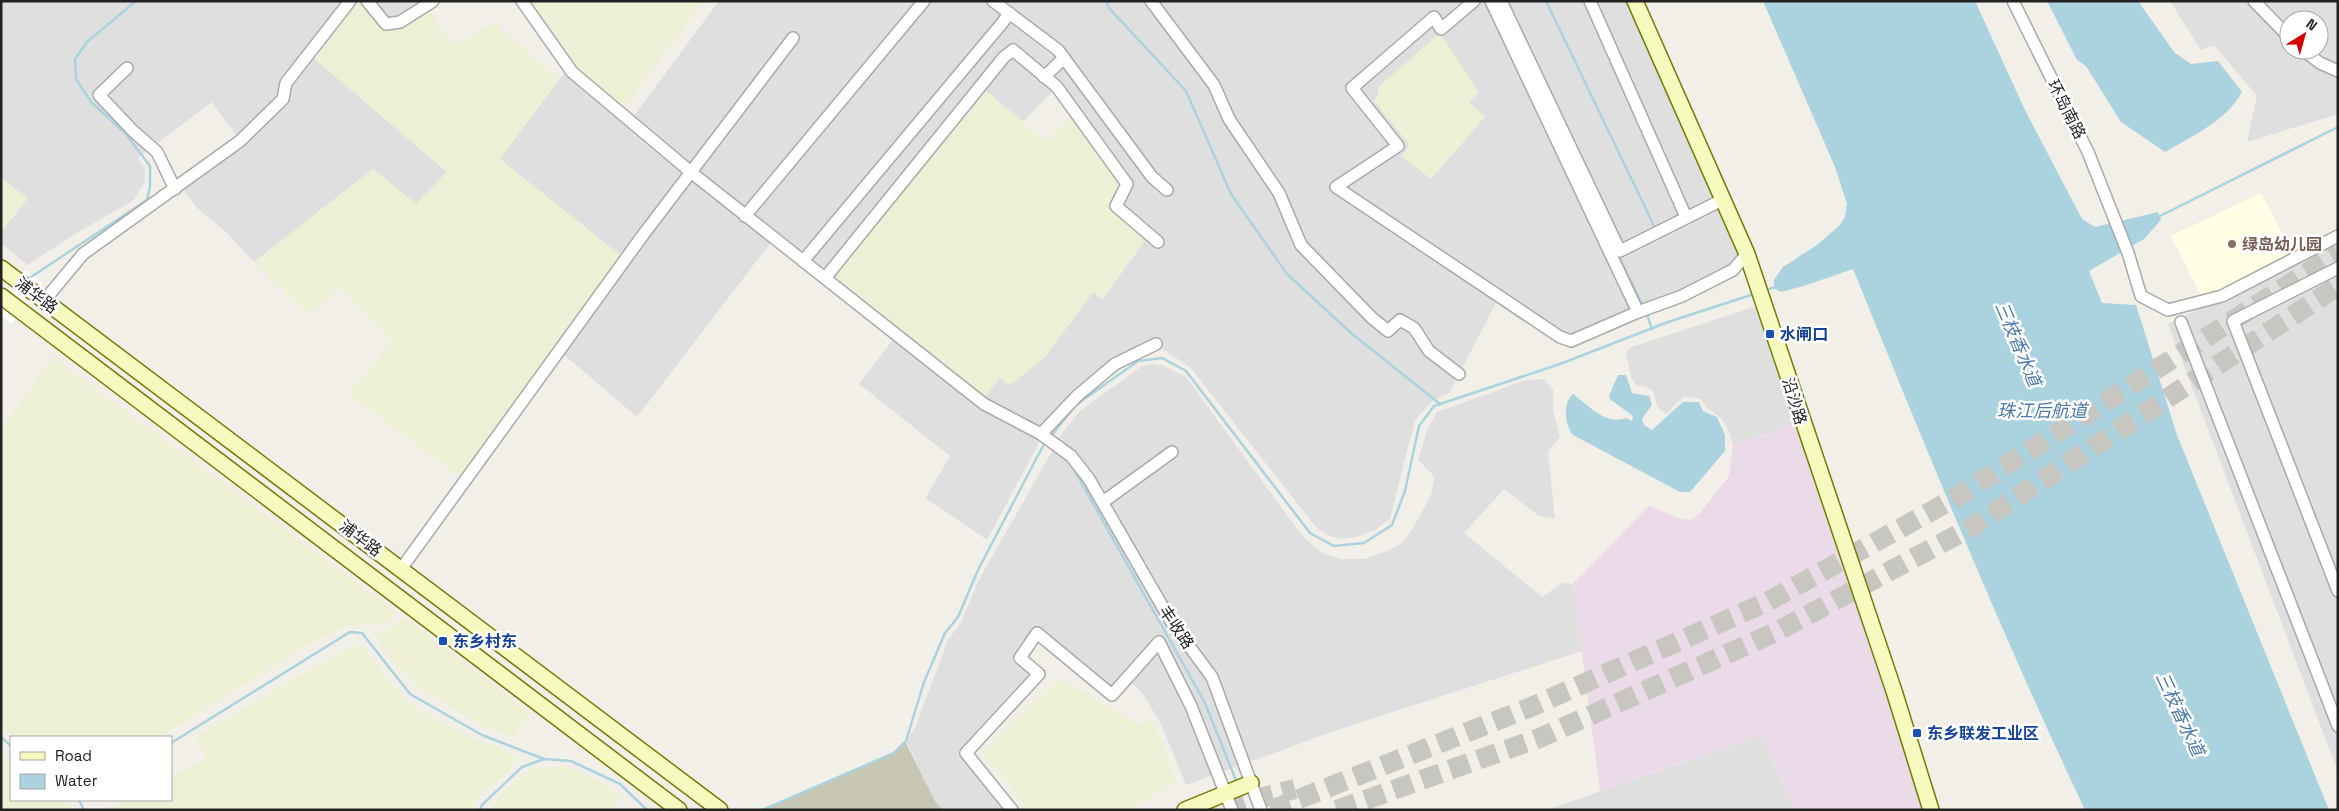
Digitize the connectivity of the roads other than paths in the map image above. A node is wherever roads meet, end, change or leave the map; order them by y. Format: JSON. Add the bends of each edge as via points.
{"nodes":[{"id":1,"x":350,"y":1,"type":"edge"},
{"id":2,"x":367,"y":1,"type":"edge"},
{"id":3,"x":433,"y":1,"type":"edge"},
{"id":4,"x":522,"y":1,"type":"edge"},
{"id":5,"x":924,"y":1,"type":"edge"},
{"id":6,"x":993,"y":1,"type":"edge"},
{"id":7,"x":1151,"y":1,"type":"edge"},
{"id":8,"x":1474,"y":1,"type":"edge"},
{"id":9,"x":1491,"y":1,"type":"edge"},
{"id":10,"x":1501,"y":1,"type":"edge"},
{"id":11,"x":1590,"y":1,"type":"edge"},
{"id":12,"x":1635,"y":1,"type":"edge"},
{"id":13,"x":2012,"y":1,"type":"edge"},
{"id":14,"x":2254,"y":1,"type":"edge"},
{"id":15,"x":1009,"y":13,"type":"junction"},
{"id":16,"x":2279,"y":27,"type":"edge"},
{"id":17,"x":793,"y":38,"type":"dead end"},
{"id":18,"x":1064,"y":58,"type":"junction"},
{"id":19,"x":2316,"y":60,"type":"edge"},
{"id":20,"x":127,"y":68,"type":"dead end"},
{"id":21,"x":2338,"y":72,"type":"edge"},
{"id":22,"x":1044,"y":77,"type":"junction"},
{"id":23,"x":692,"y":173,"type":"junction"},
{"id":24,"x":175,"y":189,"type":"junction"},
{"id":25,"x":1167,"y":190,"type":"dead end"},
{"id":26,"x":1722,"y":200,"type":"junction"},
{"id":27,"x":746,"y":216,"type":"junction"},
{"id":28,"x":1686,"y":218,"type":"junction"},
{"id":29,"x":2338,"y":236,"type":"edge"},
{"id":30,"x":1158,"y":242,"type":"dead end"},
{"id":31,"x":1747,"y":254,"type":"junction"},
{"id":32,"x":803,"y":261,"type":"junction"},
{"id":33,"x":1,"y":268,"type":"edge"},
{"id":34,"x":2338,"y":268,"type":"edge"},
{"id":35,"x":825,"y":278,"type":"junction"},
{"id":36,"x":3,"y":297,"type":"edge"},
{"id":37,"x":39,"y":297,"type":"junction"},
{"id":38,"x":1638,"y":312,"type":"junction"},
{"id":39,"x":2181,"y":322,"type":"dead end"},
{"id":40,"x":1156,"y":344,"type":"dead end"},
{"id":41,"x":1459,"y":374,"type":"dead end"},
{"id":42,"x":1041,"y":434,"type":"junction"},
{"id":43,"x":1172,"y":452,"type":"dead end"},
{"id":44,"x":1103,"y":502,"type":"junction"},
{"id":45,"x":401,"y":569,"type":"junction"},
{"id":46,"x":2338,"y":591,"type":"edge"},
{"id":47,"x":2337,"y":720,"type":"edge"},
{"id":48,"x":1251,"y":783,"type":"junction"},
{"id":49,"x":680,"y":810,"type":"edge"},
{"id":50,"x":720,"y":810,"type":"edge"},
{"id":51,"x":1012,"y":810,"type":"edge"},
{"id":52,"x":1185,"y":810,"type":"edge"},
{"id":53,"x":1232,"y":810,"type":"edge"},
{"id":54,"x":1261,"y":810,"type":"edge"},
{"id":55,"x":1931,"y":810,"type":"edge"}],
"edges":[{"from":1,"to":24,"type":"street","via":[[286,83],[283,99],[240,141]]},
{"from":2,"to":3,"type":"street","via":[[386,24],[400,22]]},
{"from":4,"to":23,"type":"street","name":"丰收路","via":[[572,72]]},
{"from":5,"to":27,"type":"street"},
{"from":6,"to":15,"type":"street"},
{"from":7,"to":41,"type":"street","via":[[1214,84],[1229,119],[1279,193],[1301,244],[1372,318],[1388,331],[1400,320],[1414,328],[1429,351]]},
{"from":8,"to":38,"type":"street","via":[[1441,29],[1434,17],[1352,88],[1398,146],[1336,187],[1560,337],[1571,341]]},
{"from":9,"to":38,"type":"street"},
{"from":10,"to":28,"type":"street","via":[[1620,251]]},
{"from":11,"to":28,"type":"street"},
{"from":12,"to":26,"type":"main road","name":"沿沙路"},
{"from":13,"to":29,"type":"street","name":"环岛南路","via":[[2088,152],[2128,253],[2141,296],[2168,310],[2222,296]]},
{"from":14,"to":16,"type":"street"},
{"from":15,"to":18,"type":"street"},
{"from":15,"to":32,"type":"street"},
{"from":17,"to":23,"type":"street"},
{"from":18,"to":22,"type":"street"},
{"from":18,"to":25,"type":"street","via":[[1152,177]]},
{"from":19,"to":21,"type":"street"},
{"from":20,"to":24,"type":"street","via":[[99,95],[157,152]]},
{"from":22,"to":30,"type":"street","via":[[1057,87],[1127,184],[1116,206]]},
{"from":22,"to":35,"type":"street","via":[[1013,50],[1004,57]]},
{"from":23,"to":27,"type":"street","name":"丰收路"},
{"from":23,"to":45,"type":"street"},
{"from":24,"to":37,"type":"street","via":[[83,254]]},
{"from":26,"to":28,"type":"street"},
{"from":26,"to":31,"type":"main road","name":"沿沙路"},
{"from":27,"to":32,"type":"street","name":"丰收路"},
{"from":31,"to":38,"type":"street","via":[[1733,270],[1682,296]]},
{"from":31,"to":55,"type":"main road","name":"沿沙路","via":[[1894,690]]},
{"from":32,"to":35,"type":"street","name":"丰收路"},
{"from":33,"to":37,"type":"main road","name":"浦华路"},
{"from":34,"to":46,"type":"street","via":[[2233,321]]},
{"from":35,"to":42,"type":"street","name":"丰收路","via":[[984,404]]},
{"from":36,"to":49,"type":"main road","name":"浦华路"},
{"from":37,"to":45,"type":"main road","name":"浦华路"},
{"from":39,"to":47,"type":"street"},
{"from":40,"to":42,"type":"street","via":[[1115,364],[1077,396]]},
{"from":42,"to":44,"type":"street","name":"丰收路","via":[[1071,456]]},
{"from":43,"to":44,"type":"street"},
{"from":44,"to":48,"type":"street","name":"丰收路","via":[[1172,623],[1212,677]]},
{"from":45,"to":50,"type":"main road","name":"浦华路"},
{"from":48,"to":52,"type":"main road"},
{"from":48,"to":54,"type":"street","name":"丰收路"},
{"from":51,"to":53,"type":"street","via":[[966,753],[1040,674],[1020,658],[1037,633],[1112,695],[1159,642],[1191,706]]}]}
